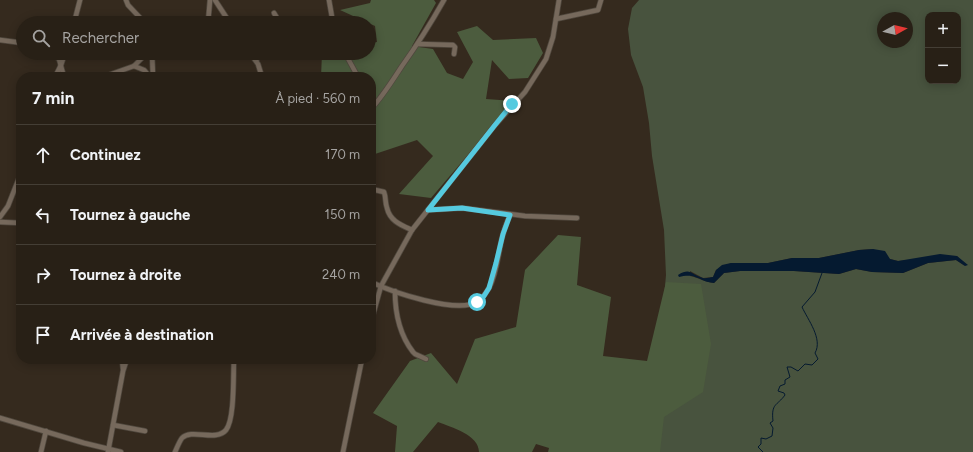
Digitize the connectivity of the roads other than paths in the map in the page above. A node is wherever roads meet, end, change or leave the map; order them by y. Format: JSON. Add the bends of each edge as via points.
{"nodes":[{"id":1,"x":80,"y":0,"type":"edge"},
{"id":2,"x":126,"y":0,"type":"edge"},
{"id":3,"x":210,"y":0,"type":"edge"},
{"id":4,"x":215,"y":0,"type":"edge"},
{"id":5,"x":329,"y":0,"type":"edge"},
{"id":6,"x":444,"y":0,"type":"edge"},
{"id":7,"x":559,"y":0,"type":"edge"},
{"id":8,"x":601,"y":0,"type":"edge"},
{"id":9,"x":274,"y":13,"type":"dead end"},
{"id":10,"x":76,"y":16,"type":"edge"},
{"id":11,"x":138,"y":16,"type":"edge"},
{"id":12,"x":209,"y":16,"type":"edge"},
{"id":13,"x":225,"y":16,"type":"edge"},
{"id":14,"x":276,"y":16,"type":"edge"},
{"id":15,"x":332,"y":16,"type":"edge"},
{"id":16,"x":556,"y":19,"type":"junction"},
{"id":17,"x":0,"y":40,"type":"edge"},
{"id":18,"x":16,"y":42,"type":"edge"},
{"id":19,"x":418,"y":44,"type":"junction"},
{"id":20,"x":454,"y":54,"type":"dead end"},
{"id":21,"x":59,"y":60,"type":"edge"},
{"id":22,"x":63,"y":60,"type":"edge"},
{"id":23,"x":140,"y":60,"type":"edge"},
{"id":24,"x":152,"y":60,"type":"edge"},
{"id":25,"x":256,"y":60,"type":"edge"},
{"id":26,"x":349,"y":60,"type":"edge"},
{"id":27,"x":61,"y":65,"type":"junction"},
{"id":28,"x":134,"y":66,"type":"junction"},
{"id":29,"x":57,"y":72,"type":"edge"},
{"id":30,"x":63,"y":72,"type":"edge"},
{"id":31,"x":117,"y":72,"type":"edge"},
{"id":32,"x":146,"y":72,"type":"edge"},
{"id":33,"x":152,"y":72,"type":"edge"},
{"id":34,"x":261,"y":72,"type":"edge"},
{"id":35,"x":355,"y":72,"type":"edge"},
{"id":36,"x":376,"y":103,"type":"edge"},
{"id":37,"x":16,"y":190,"type":"edge"},
{"id":38,"x":376,"y":190,"type":"edge"},
{"id":39,"x":428,"y":210,"type":"junction"},
{"id":40,"x":510,"y":215,"type":"junction"},
{"id":41,"x":0,"y":217,"type":"edge"},
{"id":42,"x":577,"y":218,"type":"dead end"},
{"id":43,"x":0,"y":222,"type":"edge"},
{"id":44,"x":16,"y":223,"type":"edge"},
{"id":45,"x":412,"y":230,"type":"junction"},
{"id":46,"x":376,"y":284,"type":"edge"},
{"id":47,"x":381,"y":286,"type":"junction"},
{"id":48,"x":395,"y":291,"type":"junction"},
{"id":49,"x":376,"y":304,"type":"edge"},
{"id":50,"x":426,"y":359,"type":"dead end"},
{"id":51,"x":122,"y":364,"type":"edge"},
{"id":52,"x":125,"y":364,"type":"edge"},
{"id":53,"x":234,"y":364,"type":"edge"},
{"id":54,"x":361,"y":364,"type":"edge"},
{"id":55,"x":123,"y":371,"type":"junction"},
{"id":56,"x":0,"y":418,"type":"edge"},
{"id":57,"x":113,"y":425,"type":"junction"},
{"id":58,"x":46,"y":431,"type":"junction"},
{"id":59,"x":145,"y":431,"type":"dead end"},
{"id":60,"x":108,"y":450,"type":"edge"},
{"id":61,"x":41,"y":452,"type":"edge"},
{"id":62,"x":121,"y":452,"type":"edge"},
{"id":63,"x":175,"y":452,"type":"edge"},
{"id":64,"x":343,"y":452,"type":"edge"}],
"edges":[{"from":1,"to":10,"type":"street"},
{"from":2,"to":11,"type":"street"},
{"from":3,"to":12,"type":"street"},
{"from":4,"to":13,"type":"street"},
{"from":5,"to":15,"type":"street"},
{"from":6,"to":19,"type":"street"},
{"from":7,"to":16,"type":"street"},
{"from":8,"to":16,"type":"street","via":[[598,10]]},
{"from":9,"to":14,"type":"street"},
{"from":16,"to":39,"type":"street","via":[[550,50],[525,92],[495,125]]},
{"from":17,"to":18,"type":"street"},
{"from":19,"to":20,"type":"street","via":[[453,45]]},
{"from":19,"to":36,"type":"street"},
{"from":21,"to":27,"type":"street"},
{"from":22,"to":27,"type":"street"},
{"from":23,"to":28,"type":"street"},
{"from":24,"to":33,"type":"street"},
{"from":25,"to":34,"type":"street"},
{"from":26,"to":35,"type":"street"},
{"from":27,"to":29,"type":"street"},
{"from":27,"to":30,"type":"street"},
{"from":28,"to":31,"type":"street"},
{"from":28,"to":32,"type":"street"},
{"from":37,"to":41,"type":"street"},
{"from":38,"to":45,"type":"street","via":[[384,192],[386,207],[395,222]]},
{"from":39,"to":40,"type":"street","via":[[462,208]]},
{"from":39,"to":45,"type":"street"},
{"from":40,"to":42,"type":"street"},
{"from":40,"to":48,"type":"street","via":[[489,288],[477,302],[459,305],[428,302]]},
{"from":43,"to":44,"type":"street"},
{"from":45,"to":47,"type":"street"},
{"from":46,"to":47,"type":"street"},
{"from":47,"to":48,"type":"street"},
{"from":47,"to":49,"type":"street"},
{"from":48,"to":50,"type":"street","via":[[395,307],[401,330],[413,352]]},
{"from":51,"to":55,"type":"street"},
{"from":52,"to":55,"type":"street"},
{"from":53,"to":63,"type":"street","via":[[233,398],[226,430],[219,435],[187,435],[181,440]]},
{"from":54,"to":64,"type":"street"},
{"from":55,"to":57,"type":"street"},
{"from":56,"to":58,"type":"street"},
{"from":57,"to":59,"type":"street"},
{"from":57,"to":60,"type":"street"},
{"from":58,"to":60,"type":"street"},
{"from":58,"to":61,"type":"street"},
{"from":60,"to":62,"type":"street"}]}
